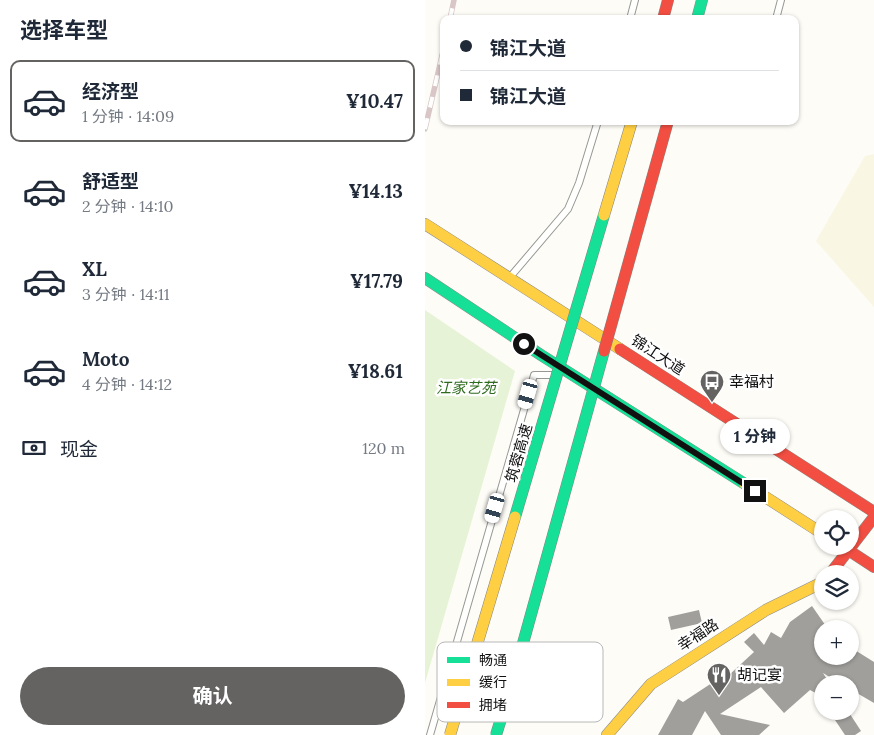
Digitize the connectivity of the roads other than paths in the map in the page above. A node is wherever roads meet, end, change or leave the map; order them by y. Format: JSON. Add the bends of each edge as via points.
{"nodes":[{"id":1,"x":635,"y":0,"type":"edge"},
{"id":2,"x":668,"y":0,"type":"edge"},
{"id":3,"x":702,"y":0,"type":"edge"},
{"id":4,"x":781,"y":0,"type":"edge"},
{"id":5,"x":631,"y":15,"type":"edge"},
{"id":6,"x":664,"y":15,"type":"edge"},
{"id":7,"x":698,"y":15,"type":"edge"},
{"id":8,"x":776,"y":15,"type":"edge"},
{"id":9,"x":597,"y":125,"type":"edge"},
{"id":10,"x":631,"y":125,"type":"edge"},
{"id":11,"x":668,"y":125,"type":"edge"},
{"id":12,"x":425,"y":224,"type":"edge"},
{"id":13,"x":425,"y":278,"type":"edge"},
{"id":14,"x":510,"y":278,"type":"junction"},
{"id":15,"x":571,"y":374,"type":"junction"},
{"id":16,"x":874,"y":512,"type":"edge"},
{"id":17,"x":874,"y":517,"type":"edge"},
{"id":18,"x":814,"y":528,"type":"edge"},
{"id":19,"x":859,"y":533,"type":"edge"},
{"id":20,"x":856,"y":555,"type":"edge"},
{"id":21,"x":874,"y":567,"type":"edge"},
{"id":22,"x":814,"y":586,"type":"edge"},
{"id":23,"x":457,"y":642,"type":"edge"},
{"id":24,"x":478,"y":642,"type":"edge"},
{"id":25,"x":523,"y":642,"type":"edge"},
{"id":26,"x":437,"y":711,"type":"edge"},
{"id":27,"x":454,"y":722,"type":"edge"},
{"id":28,"x":500,"y":722,"type":"edge"},
{"id":29,"x":430,"y":735,"type":"edge"},
{"id":30,"x":450,"y":735,"type":"edge"},
{"id":31,"x":496,"y":735,"type":"edge"},
{"id":32,"x":607,"y":735,"type":"edge"}],
"edges":[{"from":1,"to":5,"type":"lane"},
{"from":2,"to":6,"type":"main road"},
{"from":3,"to":7,"type":"main road"},
{"from":4,"to":8,"type":"lane"},
{"from":9,"to":14,"type":"lane","via":[[568,209]]},
{"from":10,"to":24,"type":"main road","name":"筑蓉高速","bridge":true},
{"from":11,"to":25,"type":"main road","bridge":true},
{"from":12,"to":14,"type":"main road","name":"锦江大道"},
{"from":13,"to":15,"type":"main road"},
{"from":14,"to":16,"type":"main road","name":"锦江大道"},
{"from":15,"to":18,"type":"main road"},
{"from":15,"to":23,"type":"lane","via":[[534,375]]},
{"from":17,"to":19,"type":"main road"},
{"from":20,"to":21,"type":"main road"},
{"from":22,"to":32,"type":"main road","name":"幸福路","via":[[766,610],[651,684]]},
{"from":26,"to":29,"type":"lane"},
{"from":27,"to":30,"type":"main road","name":"筑蓉高速","bridge":true},
{"from":28,"to":31,"type":"main road","bridge":true}]}
